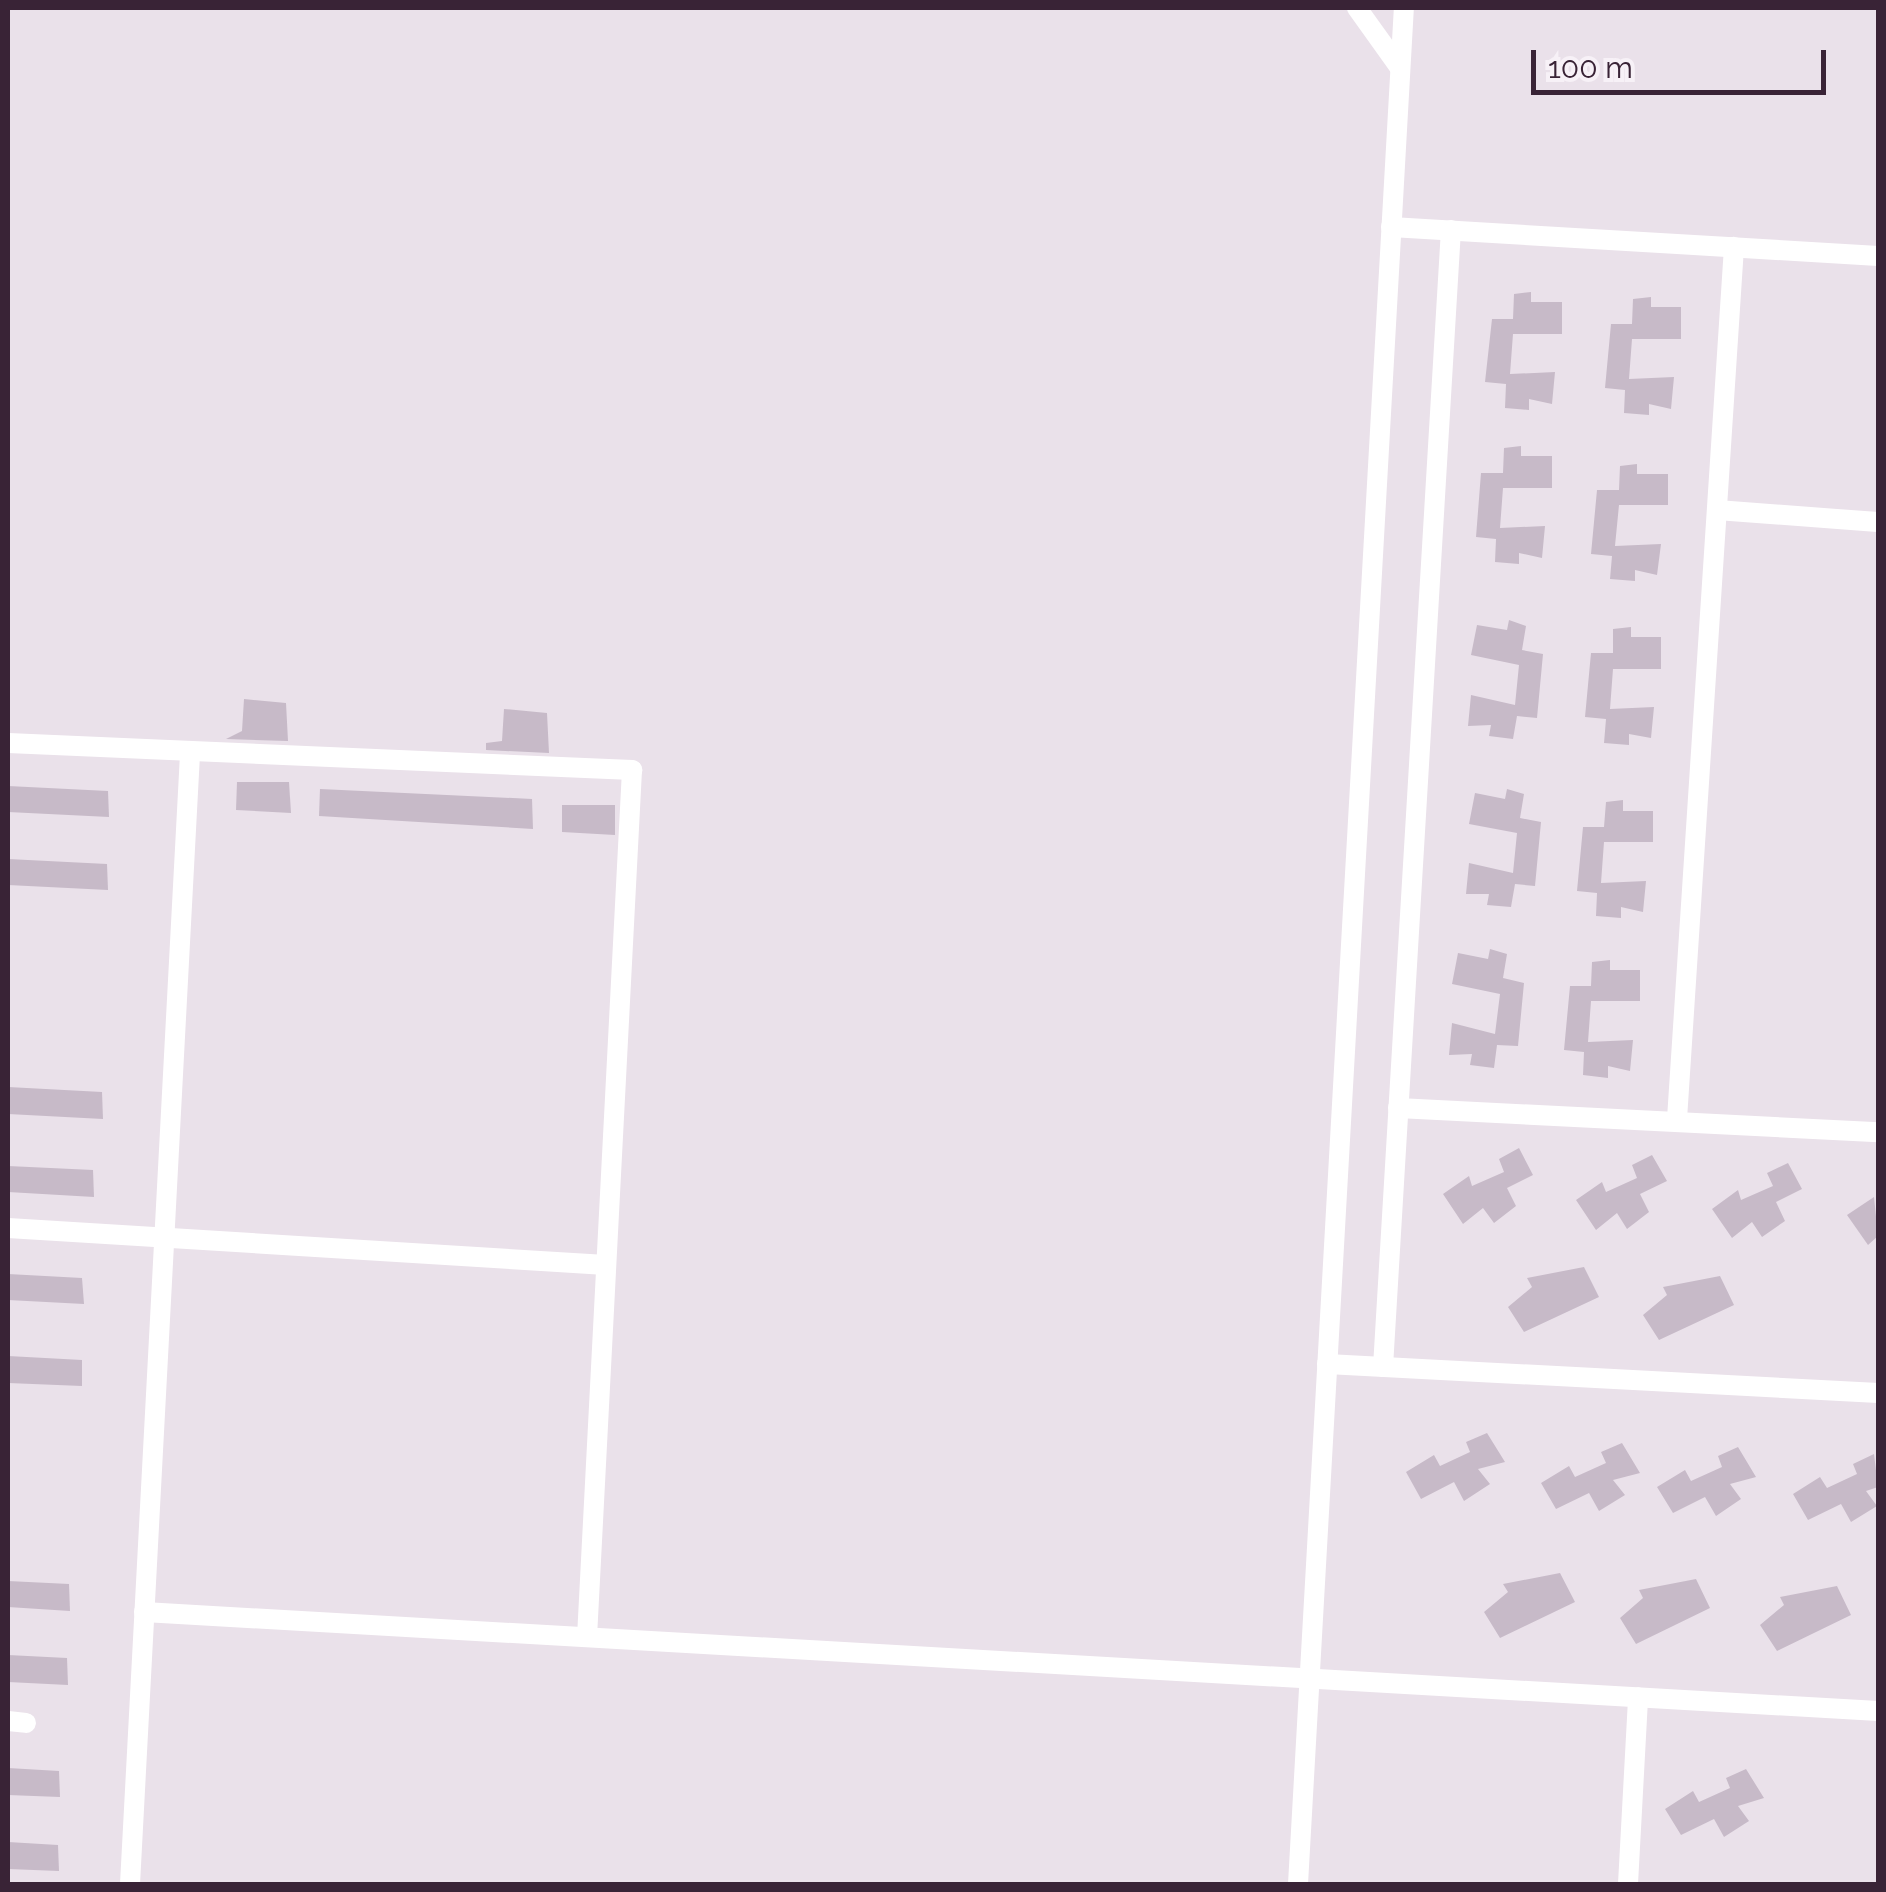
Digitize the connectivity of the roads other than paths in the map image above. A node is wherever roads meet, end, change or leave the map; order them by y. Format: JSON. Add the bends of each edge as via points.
{"nodes":[{"id":1,"x":1357,"y":8,"type":"edge"},
{"id":2,"x":1404,"y":8,"type":"edge"},
{"id":3,"x":1400,"y":68,"type":"junction"},
{"id":4,"x":1391,"y":227,"type":"junction"},
{"id":5,"x":1451,"y":230,"type":"junction"},
{"id":6,"x":1734,"y":247,"type":"junction"},
{"id":7,"x":1878,"y":256,"type":"edge"},
{"id":8,"x":1717,"y":510,"type":"junction"},
{"id":9,"x":1878,"y":522,"type":"edge"},
{"id":10,"x":8,"y":744,"type":"edge"},
{"id":11,"x":190,"y":756,"type":"junction"},
{"id":12,"x":1398,"y":1108,"type":"junction"},
{"id":13,"x":1677,"y":1118,"type":"junction"},
{"id":14,"x":1878,"y":1132,"type":"edge"},
{"id":15,"x":8,"y":1228,"type":"edge"},
{"id":16,"x":164,"y":1236,"type":"junction"},
{"id":17,"x":606,"y":1265,"type":"junction"},
{"id":18,"x":1327,"y":1364,"type":"junction"},
{"id":19,"x":1383,"y":1367,"type":"junction"},
{"id":20,"x":1878,"y":1394,"type":"edge"},
{"id":21,"x":144,"y":1612,"type":"junction"},
{"id":22,"x":587,"y":1637,"type":"junction"},
{"id":23,"x":1309,"y":1679,"type":"junction"},
{"id":24,"x":1638,"y":1697,"type":"junction"},
{"id":25,"x":1878,"y":1711,"type":"edge"},
{"id":26,"x":130,"y":1884,"type":"edge"},
{"id":27,"x":1298,"y":1884,"type":"edge"},
{"id":28,"x":1628,"y":1884,"type":"edge"}],
"edges":[{"from":1,"to":3,"type":"street"},
{"from":2,"to":3,"type":"street"},
{"from":3,"to":4,"type":"street"},
{"from":4,"to":5,"type":"street"},
{"from":4,"to":18,"type":"street"},
{"from":5,"to":6,"type":"street"},
{"from":5,"to":12,"type":"street"},
{"from":6,"to":7,"type":"street"},
{"from":6,"to":8,"type":"street"},
{"from":8,"to":9,"type":"street"},
{"from":8,"to":13,"type":"street"},
{"from":10,"to":11,"type":"street"},
{"from":11,"to":16,"type":"street"},
{"from":11,"to":17,"type":"street","via":[[632,770]]},
{"from":12,"to":13,"type":"street"},
{"from":12,"to":19,"type":"street"},
{"from":13,"to":14,"type":"street"},
{"from":15,"to":16,"type":"street"},
{"from":16,"to":17,"type":"street"},
{"from":16,"to":21,"type":"street"},
{"from":17,"to":22,"type":"street"},
{"from":18,"to":19,"type":"street"},
{"from":18,"to":23,"type":"street"},
{"from":19,"to":20,"type":"street"},
{"from":21,"to":22,"type":"street"},
{"from":21,"to":26,"type":"street"},
{"from":22,"to":23,"type":"street"},
{"from":23,"to":24,"type":"street"},
{"from":23,"to":27,"type":"street"},
{"from":24,"to":25,"type":"street"},
{"from":24,"to":28,"type":"street"}]}
